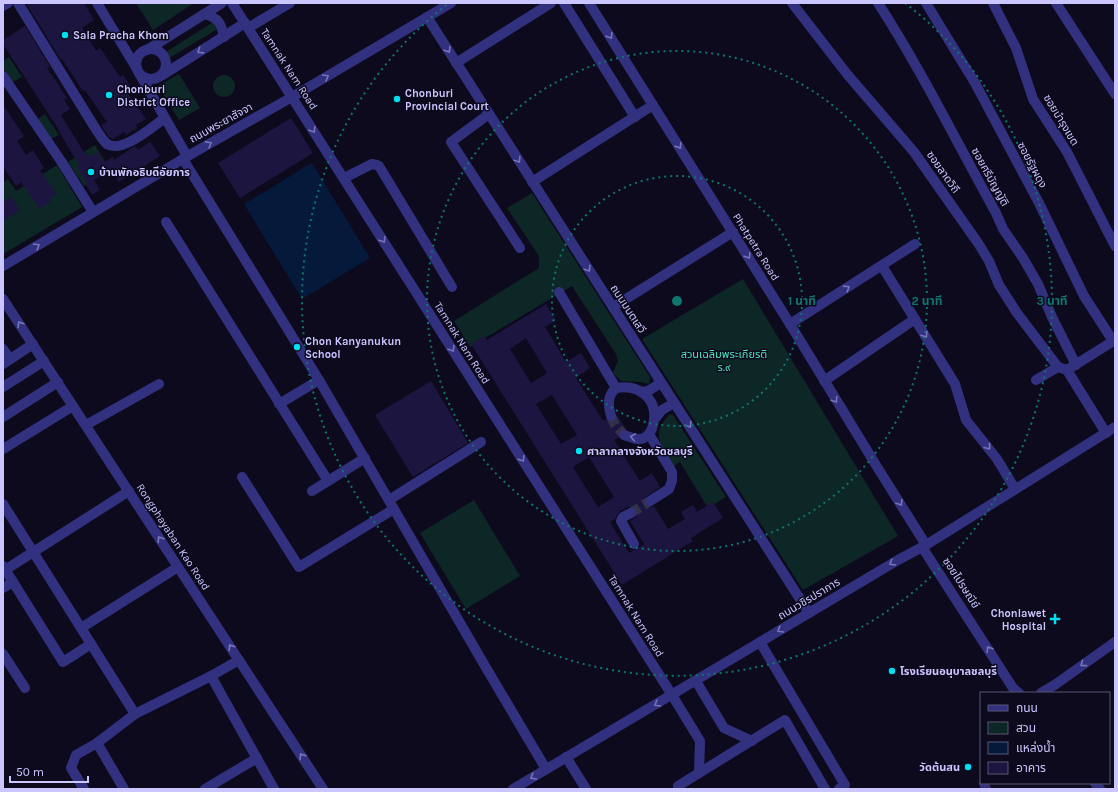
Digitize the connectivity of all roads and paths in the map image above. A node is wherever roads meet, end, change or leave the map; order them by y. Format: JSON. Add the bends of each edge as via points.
{"nodes":[{"id":1,"x":8,"y":3,"type":"edge"},
{"id":2,"x":18,"y":3,"type":"edge"},
{"id":3,"x":97,"y":3,"type":"edge"},
{"id":4,"x":222,"y":3,"type":"edge"},
{"id":5,"x":232,"y":3,"type":"edge"},
{"id":6,"x":290,"y":3,"type":"edge"},
{"id":7,"x":451,"y":3,"type":"edge"},
{"id":8,"x":551,"y":3,"type":"edge"},
{"id":9,"x":564,"y":3,"type":"edge"},
{"id":10,"x":589,"y":3,"type":"edge"},
{"id":11,"x":792,"y":3,"type":"edge"},
{"id":12,"x":878,"y":3,"type":"edge"},
{"id":13,"x":926,"y":3,"type":"edge"},
{"id":14,"x":1056,"y":3,"type":"edge"},
{"id":15,"x":993,"y":4,"type":"edge"},
{"id":16,"x":3,"y":6,"type":"edge"},
{"id":17,"x":204,"y":14,"type":"junction"},
{"id":18,"x":427,"y":17,"type":"junction"},
{"id":19,"x":247,"y":26,"type":"junction"},
{"id":20,"x":224,"y":36,"type":"junction"},
{"id":21,"x":147,"y":50,"type":"junction"},
{"id":22,"x":456,"y":63,"type":"junction"},
{"id":23,"x":138,"y":71,"type":"junction"},
{"id":24,"x":3,"y":76,"type":"edge"},
{"id":25,"x":161,"y":76,"type":"junction"},
{"id":26,"x":1115,"y":94,"type":"edge"},
{"id":27,"x":292,"y":97,"type":"junction"},
{"id":28,"x":653,"y":105,"type":"junction"},
{"id":29,"x":489,"y":114,"type":"junction"},
{"id":30,"x":635,"y":117,"type":"junction"},
{"id":31,"x":165,"y":118,"type":"junction"},
{"id":32,"x":185,"y":158,"type":"junction"},
{"id":33,"x":344,"y":178,"type":"junction"},
{"id":34,"x":532,"y":182,"type":"junction"},
{"id":35,"x":93,"y":212,"type":"junction"},
{"id":36,"x":166,"y":222,"type":"dead end"},
{"id":37,"x":733,"y":232,"type":"junction"},
{"id":38,"x":915,"y":244,"type":"dead end"},
{"id":39,"x":1115,"y":246,"type":"edge"},
{"id":40,"x":520,"y":248,"type":"dead end"},
{"id":41,"x":3,"y":266,"type":"edge"},
{"id":42,"x":882,"y":266,"type":"junction"},
{"id":43,"x":452,"y":287,"type":"dead end"},
{"id":44,"x":559,"y":292,"type":"dead end"},
{"id":45,"x":3,"y":299,"type":"edge"},
{"id":46,"x":613,"y":307,"type":"junction"},
{"id":47,"x":915,"y":319,"type":"junction"},
{"id":48,"x":790,"y":324,"type":"junction"},
{"id":49,"x":1114,"y":340,"type":"edge"},
{"id":50,"x":33,"y":344,"type":"junction"},
{"id":51,"x":3,"y":349,"type":"edge"},
{"id":52,"x":6,"y":361,"type":"edge"},
{"id":53,"x":44,"y":361,"type":"junction"},
{"id":54,"x":1067,"y":367,"type":"junction"},
{"id":55,"x":319,"y":380,"type":"junction"},
{"id":56,"x":1036,"y":380,"type":"dead end"},
{"id":57,"x":824,"y":381,"type":"junction"},
{"id":58,"x":58,"y":382,"type":"junction"},
{"id":59,"x":661,"y":383,"type":"junction"},
{"id":60,"x":159,"y":384,"type":"dead end"},
{"id":61,"x":3,"y":387,"type":"edge"},
{"id":62,"x":616,"y":388,"type":"junction"},
{"id":63,"x":641,"y":392,"type":"junction"},
{"id":64,"x":674,"y":403,"type":"junction"},
{"id":65,"x":279,"y":404,"type":"junction"},
{"id":66,"x":73,"y":406,"type":"junction"},
{"id":67,"x":611,"y":416,"type":"tunnel mouth"},
{"id":68,"x":3,"y":417,"type":"edge"},
{"id":69,"x":654,"y":420,"type":"junction"},
{"id":70,"x":86,"y":425,"type":"junction"},
{"id":71,"x":1111,"y":430,"type":"edge"},
{"id":72,"x":649,"y":434,"type":"junction"},
{"id":73,"x":624,"y":435,"type":"tunnel mouth"},
{"id":74,"x":481,"y":442,"type":"dead end"},
{"id":75,"x":3,"y":450,"type":"edge"},
{"id":76,"x":365,"y":458,"type":"junction"},
{"id":77,"x":242,"y":477,"type":"dead end"},
{"id":78,"x":328,"y":481,"type":"junction"},
{"id":79,"x":1016,"y":489,"type":"junction"},
{"id":80,"x":129,"y":491,"type":"junction"},
{"id":81,"x":312,"y":491,"type":"dead end"},
{"id":82,"x":389,"y":500,"type":"junction"},
{"id":83,"x":650,"y":501,"type":"tunnel mouth"},
{"id":84,"x":3,"y":504,"type":"edge"},
{"id":85,"x":394,"y":509,"type":"junction"},
{"id":86,"x":631,"y":513,"type":"tunnel mouth"},
{"id":87,"x":634,"y":544,"type":"dead end"},
{"id":88,"x":924,"y":546,"type":"junction"},
{"id":89,"x":33,"y":552,"type":"junction"},
{"id":90,"x":178,"y":567,"type":"junction"},
{"id":91,"x":4,"y":568,"type":"edge"},
{"id":92,"x":13,"y":582,"type":"junction"},
{"id":93,"x":3,"y":588,"type":"edge"},
{"id":94,"x":809,"y":613,"type":"junction"},
{"id":95,"x":80,"y":628,"type":"junction"},
{"id":96,"x":760,"y":642,"type":"junction"},
{"id":97,"x":1115,"y":642,"type":"edge"},
{"id":98,"x":91,"y":644,"type":"junction"},
{"id":99,"x":3,"y":654,"type":"edge"},
{"id":100,"x":239,"y":660,"type":"junction"},
{"id":101,"x":211,"y":676,"type":"junction"},
{"id":102,"x":696,"y":681,"type":"junction"},
{"id":103,"x":25,"y":688,"type":"dead end"},
{"id":104,"x":1018,"y":692,"type":"edge"},
{"id":105,"x":1043,"y":692,"type":"edge"},
{"id":106,"x":672,"y":695,"type":"junction"},
{"id":107,"x":135,"y":714,"type":"junction"},
{"id":108,"x":752,"y":741,"type":"junction"},
{"id":109,"x":97,"y":742,"type":"junction"},
{"id":110,"x":566,"y":757,"type":"junction"},
{"id":111,"x":257,"y":758,"type":"junction"},
{"id":112,"x":546,"y":769,"type":"junction"},
{"id":113,"x":699,"y":773,"type":"junction"},
{"id":114,"x":319,"y":788,"type":"edge"},
{"id":115,"x":84,"y":789,"type":"edge"},
{"id":116,"x":124,"y":789,"type":"edge"},
{"id":117,"x":205,"y":789,"type":"edge"},
{"id":118,"x":274,"y":789,"type":"edge"},
{"id":119,"x":514,"y":789,"type":"edge"},
{"id":120,"x":586,"y":789,"type":"edge"},
{"id":121,"x":679,"y":789,"type":"edge"},
{"id":122,"x":825,"y":789,"type":"edge"},
{"id":123,"x":839,"y":789,"type":"edge"}],
"edges":[{"from":1,"to":16,"type":"street"},
{"from":2,"to":31,"type":"street","via":[[107,144],[116,147],[127,144]]},
{"from":3,"to":23,"type":"street"},
{"from":4,"to":17,"type":"street"},
{"from":5,"to":19,"type":"street","name":"Tamnak Nam Road"},
{"from":6,"to":19,"type":"street"},
{"from":7,"to":18,"type":"street","name":"ถนนพระยาสัจจา"},
{"from":8,"to":22,"type":"street"},
{"from":9,"to":30,"type":"street"},
{"from":10,"to":28,"type":"street","name":"Phatpetra Road","one_way":true},
{"from":11,"to":54,"type":"street","name":"ซอยลาดวิถี","via":[[847,74],[914,152],[978,243],[1017,313]]},
{"from":12,"to":54,"type":"street","name":"ซอยศรีบัญญัติ","via":[[924,80],[1003,229],[1038,284],[1052,317]]},
{"from":13,"to":49,"type":"street","name":"ซอยรัฐผดุง","via":[[975,83],[1039,203],[1084,296]]},
{"from":14,"to":26,"type":"street"},
{"from":15,"to":39,"type":"street","name":"ซอยบำรุงเขต","via":[[1016,48],[1034,99],[1067,152]]},
{"from":17,"to":20,"type":"street","via":[[218,20]]},
{"from":17,"to":21,"type":"street"},
{"from":18,"to":22,"type":"street","name":"ถนนมนตเสวี","one_way":true},
{"from":27,"to":18,"type":"street","name":"ถนนพระยาสัจจา","one_way":true},
{"from":19,"to":20,"type":"street"},
{"from":19,"to":27,"type":"street","name":"Tamnak Nam Road"},
{"from":20,"to":25,"type":"street","one_way":true},
{"from":21,"to":23,"type":"street","via":[[137,60]]},
{"from":21,"to":25,"type":"street","via":[[157,51],[164,57],[166,67]]},
{"from":22,"to":29,"type":"street","name":"ถนนมนตเสวี"},
{"from":23,"to":25,"type":"street","via":[[152,79]]},
{"from":23,"to":31,"type":"street"},
{"from":24,"to":35,"type":"street"},
{"from":32,"to":27,"type":"street","name":"ถนนพระยาสัจจา","one_way":true},
{"from":27,"to":33,"type":"street","name":"Tamnak Nam Road","one_way":true},
{"from":28,"to":30,"type":"street"},
{"from":28,"to":37,"type":"street","name":"Phatpetra Road","one_way":true},
{"from":29,"to":34,"type":"street","name":"ถนนมนตเสวี","one_way":true},
{"from":29,"to":40,"type":"street","via":[[451,142]]},
{"from":30,"to":34,"type":"street"},
{"from":31,"to":32,"type":"street"},
{"from":32,"to":35,"type":"street","name":"ถนนพระยาสัจจา"},
{"from":32,"to":55,"type":"street"},
{"from":33,"to":43,"type":"street","via":[[372,164],[379,166]]},
{"from":33,"to":106,"type":"street","name":"Tamnak Nam Road","one_way":true},
{"from":34,"to":46,"type":"street","name":"ถนนมนตเสวี","one_way":true},
{"from":41,"to":35,"type":"street","name":"ถนนพระยาสัจจา","one_way":true},
{"from":36,"to":65,"type":"street"},
{"from":37,"to":46,"type":"street"},
{"from":37,"to":48,"type":"street","name":"Phatpetra Road","one_way":true},
{"from":38,"to":42,"type":"street"},
{"from":42,"to":47,"type":"street"},
{"from":48,"to":42,"type":"street","one_way":true},
{"from":44,"to":62,"type":"street"},
{"from":50,"to":45,"type":"street","name":"Rongphayaban Kao Road","one_way":true},
{"from":46,"to":59,"type":"street","name":"ถนนมนตเสวี"},
{"from":47,"to":57,"type":"street"},
{"from":47,"to":79,"type":"street","one_way":true,"via":[[955,384],[966,420],[997,459]]},
{"from":48,"to":57,"type":"street","name":"Phatpetra Road"},
{"from":49,"to":54,"type":"street"},
{"from":50,"to":52,"type":"street"},
{"from":50,"to":53,"type":"street","name":"Rongphayaban Kao Road"},
{"from":51,"to":52,"type":"street"},
{"from":53,"to":58,"type":"street","name":"Rongphayaban Kao Road"},
{"from":53,"to":61,"type":"street"},
{"from":54,"to":56,"type":"street"},
{"from":54,"to":71,"type":"street","name":"ซอยลาดวิถี"},
{"from":55,"to":65,"type":"street"},
{"from":55,"to":76,"type":"street"},
{"from":57,"to":88,"type":"street","name":"Phatpetra Road","one_way":true},
{"from":58,"to":66,"type":"street","name":"Rongphayaban Kao Road"},
{"from":58,"to":68,"type":"street"},
{"from":59,"to":63,"type":"street"},
{"from":59,"to":64,"type":"street","name":"ถนนมนตเสวี"},
{"from":60,"to":70,"type":"street"},
{"from":62,"to":63,"type":"street","via":[[630,388]]},
{"from":62,"to":67,"type":"street","via":[[609,398],[608,408]]},
{"from":63,"to":69,"type":"street","via":[[654,406]]},
{"from":64,"to":69,"type":"street","via":[[662,410]]},
{"from":64,"to":94,"type":"street","name":"ถนนมนตเสวี","one_way":true},
{"from":65,"to":78,"type":"street"},
{"from":66,"to":70,"type":"street","name":"Rongphayaban Kao Road"},
{"from":66,"to":75,"type":"street"},
{"from":69,"to":72,"type":"street"},
{"from":70,"to":80,"type":"street","name":"Rongphayaban Kao Road"},
{"from":71,"to":79,"type":"street","name":"ถนนวชิรปราการ"},
{"from":72,"to":73,"type":"street","one_way":true,"via":[[638,439]]},
{"from":72,"to":83,"type":"street","via":[[672,472],[668,490]]},
{"from":74,"to":82,"type":"street"},
{"from":76,"to":78,"type":"street"},
{"from":76,"to":82,"type":"street"},
{"from":77,"to":85,"type":"street","via":[[299,568]]},
{"from":78,"to":81,"type":"street"},
{"from":79,"to":88,"type":"street","name":"ถนนวชิรปราการ"},
{"from":80,"to":89,"type":"street"},
{"from":90,"to":80,"type":"street","name":"Rongphayaban Kao Road","one_way":true},
{"from":82,"to":85,"type":"street"},
{"from":84,"to":89,"type":"street"},
{"from":85,"to":112,"type":"street"},
{"from":86,"to":87,"type":"street","via":[[621,521]]},
{"from":88,"to":94,"type":"street","name":"ถนนวชิรปราการ","one_way":true},
{"from":104,"to":88,"type":"street","name":"ซอยไปรษณีย์","one_way":true},
{"from":89,"to":91,"type":"street"},
{"from":89,"to":95,"type":"street"},
{"from":90,"to":95,"type":"street"},
{"from":100,"to":90,"type":"street","name":"Rongphayaban Kao Road","one_way":true},
{"from":91,"to":92,"type":"street"},
{"from":92,"to":93,"type":"street"},
{"from":92,"to":98,"type":"street","via":[[63,662]]},
{"from":94,"to":96,"type":"street","name":"ถนนวชิรปราการ","one_way":true},
{"from":95,"to":98,"type":"street"},
{"from":96,"to":102,"type":"street","name":"ถนนวชิรปราการ"},
{"from":96,"to":123,"type":"street","via":[[845,785]]},
{"from":97,"to":105,"type":"street","one_way":true},
{"from":98,"to":107,"type":"street"},
{"from":99,"to":103,"type":"street"},
{"from":100,"to":101,"type":"street"},
{"from":114,"to":100,"type":"street","name":"Rongphayaban Kao Road","one_way":true},
{"from":101,"to":107,"type":"street"},
{"from":101,"to":111,"type":"street"},
{"from":102,"to":106,"type":"street","name":"ถนนวชิรปราการ"},
{"from":102,"to":108,"type":"street","via":[[724,728]]},
{"from":106,"to":110,"type":"street","name":"ถนนวชิรปราการ","one_way":true},
{"from":106,"to":113,"type":"street","name":"Tamnak Nam Road","via":[[700,741]]},
{"from":107,"to":109,"type":"street"},
{"from":108,"to":113,"type":"street"},
{"from":108,"to":122,"type":"street","via":[[785,720]]},
{"from":109,"to":115,"type":"street","via":[[76,755],[71,768]]},
{"from":109,"to":116,"type":"street"},
{"from":110,"to":112,"type":"street","name":"ถนนวชิรปราการ"},
{"from":110,"to":120,"type":"street"},
{"from":111,"to":117,"type":"street"},
{"from":111,"to":118,"type":"street"},
{"from":112,"to":119,"type":"street","name":"ถนนวชิรปราการ","one_way":true},
{"from":113,"to":121,"type":"street","via":[[678,786]]}]}
